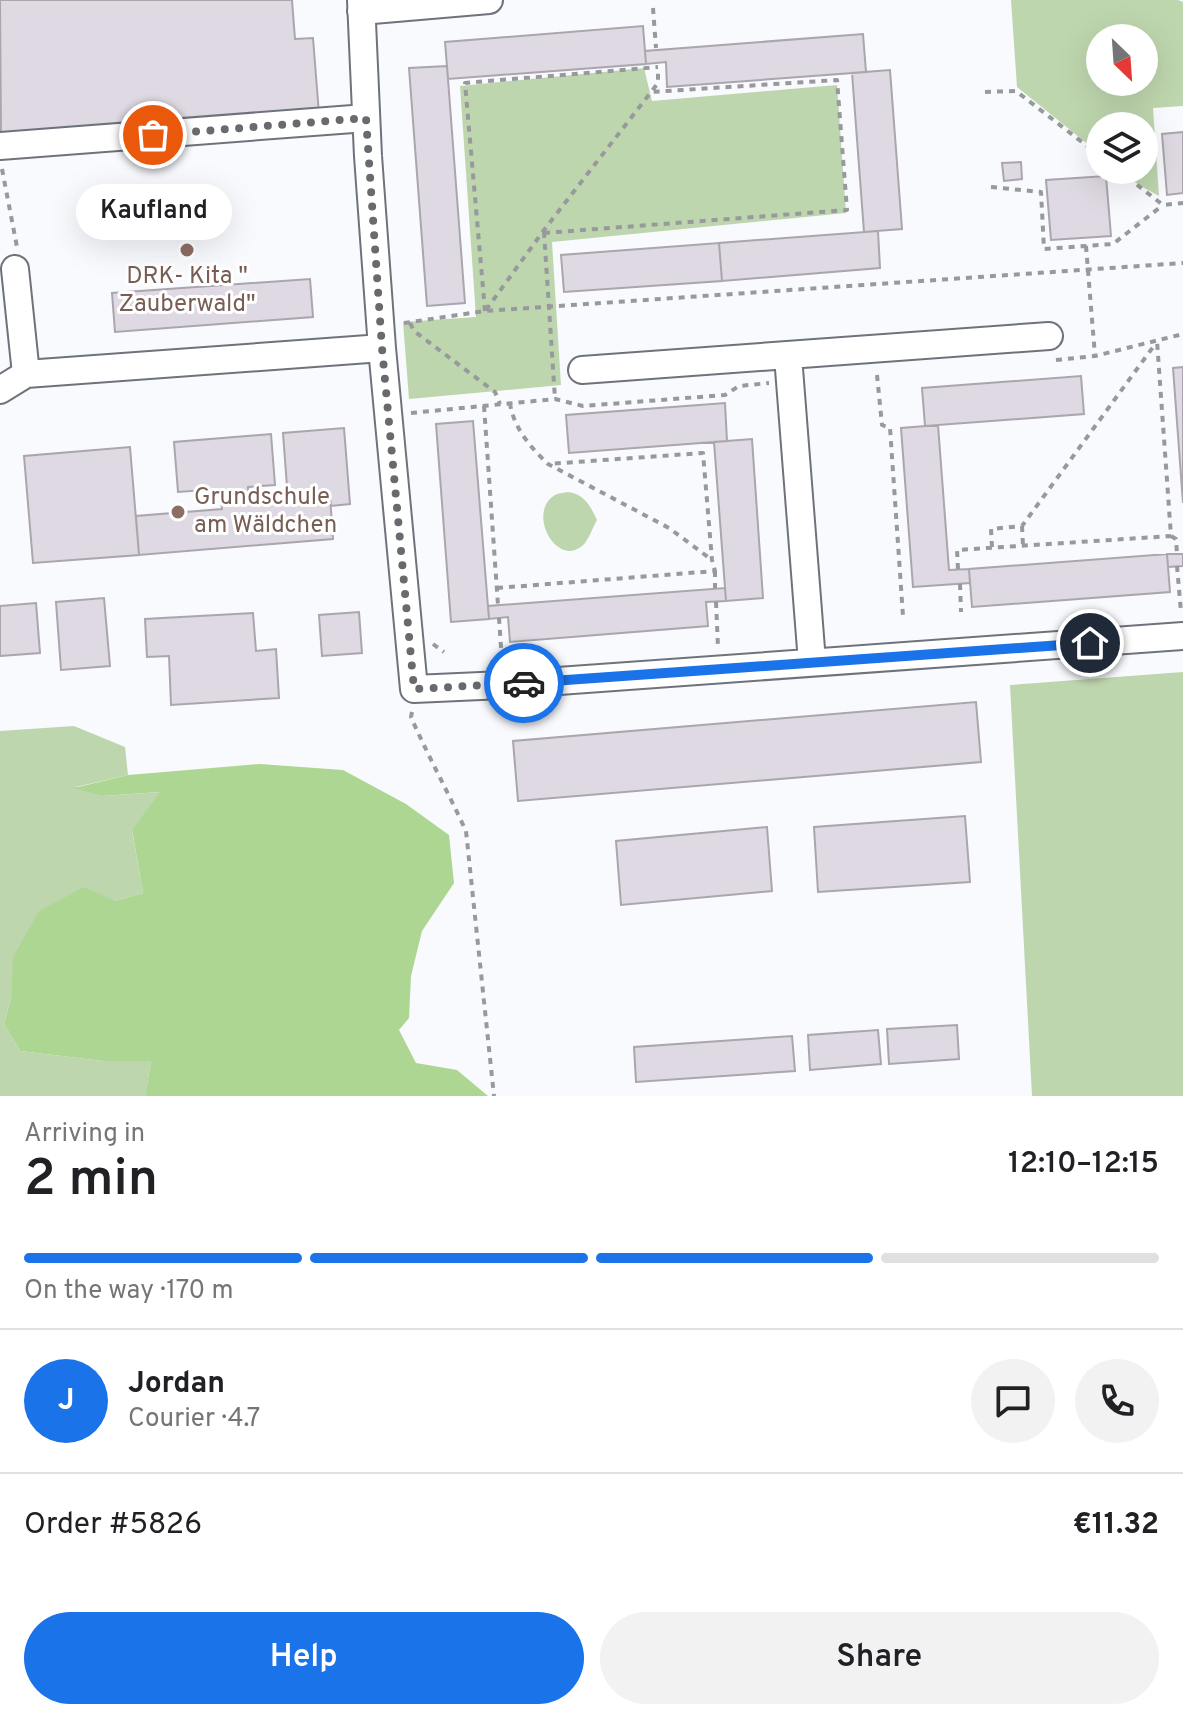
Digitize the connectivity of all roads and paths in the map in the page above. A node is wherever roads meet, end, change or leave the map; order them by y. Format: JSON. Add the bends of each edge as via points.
{"nodes":[{"id":1,"x":489,"y":0,"type":"edge"},
{"id":2,"x":361,"y":5,"type":"edge"},
{"id":3,"x":653,"y":8,"type":"dead end"},
{"id":4,"x":656,"y":48,"type":"dead end"},
{"id":5,"x":651,"y":92,"type":"junction"},
{"id":6,"x":985,"y":92,"type":"dead end"},
{"id":7,"x":366,"y":118,"type":"junction"},
{"id":8,"x":1086,"y":145,"type":"edge"},
{"id":9,"x":0,"y":146,"type":"edge"},
{"id":10,"x":0,"y":159,"type":"edge"},
{"id":11,"x":1136,"y":184,"type":"edge"},
{"id":12,"x":991,"y":187,"type":"dead end"},
{"id":13,"x":1183,"y":203,"type":"edge"},
{"id":14,"x":1163,"y":205,"type":"junction"},
{"id":15,"x":544,"y":232,"type":"junction"},
{"id":16,"x":1086,"y":246,"type":"junction"},
{"id":17,"x":1183,"y":263,"type":"edge"},
{"id":18,"x":15,"y":269,"type":"joint"},
{"id":19,"x":1088,"y":270,"type":"junction"},
{"id":20,"x":549,"y":307,"type":"junction"},
{"id":21,"x":485,"y":311,"type":"junction"},
{"id":22,"x":410,"y":323,"type":"junction"},
{"id":23,"x":382,"y":336,"type":"junction"},
{"id":24,"x":1049,"y":336,"type":"dead end"},
{"id":25,"x":788,"y":356,"type":"junction"},
{"id":26,"x":1095,"y":356,"type":"dead end"},
{"id":27,"x":582,"y":370,"type":"dead end"},
{"id":28,"x":26,"y":374,"type":"junction"},
{"id":29,"x":877,"y":375,"type":"dead end"},
{"id":30,"x":0,"y":390,"type":"edge"},
{"id":31,"x":555,"y":399,"type":"dead end"},
{"id":32,"x":510,"y":403,"type":"dead end"},
{"id":33,"x":500,"y":404,"type":"dead end"},
{"id":34,"x":484,"y":406,"type":"dead end"},
{"id":35,"x":548,"y":464,"type":"junction"},
{"id":36,"x":1022,"y":526,"type":"junction"},
{"id":37,"x":1171,"y":536,"type":"junction"},
{"id":38,"x":1023,"y":546,"type":"junction"},
{"id":39,"x":993,"y":548,"type":"junction"},
{"id":40,"x":1177,"y":554,"type":"dead end"},
{"id":41,"x":712,"y":560,"type":"junction"},
{"id":42,"x":1177,"y":566,"type":"dead end"},
{"id":43,"x":958,"y":569,"type":"dead end"},
{"id":44,"x":715,"y":571,"type":"junction"},
{"id":45,"x":960,"y":584,"type":"dead end"},
{"id":46,"x":497,"y":588,"type":"junction"},
{"id":47,"x":715,"y":588,"type":"dead end"},
{"id":48,"x":716,"y":602,"type":"dead end"},
{"id":49,"x":498,"y":605,"type":"dead end"},
{"id":50,"x":961,"y":612,"type":"dead end"},
{"id":51,"x":903,"y":616,"type":"dead end"},
{"id":52,"x":499,"y":618,"type":"dead end"},
{"id":53,"x":1183,"y":636,"type":"edge"},
{"id":54,"x":812,"y":662,"type":"junction"},
{"id":55,"x":720,"y":670,"type":"junction"},
{"id":56,"x":503,"y":685,"type":"junction"},
{"id":57,"x":414,"y":689,"type":"junction"},
{"id":58,"x":494,"y":1096,"type":"edge"}],
"edges":[{"from":1,"to":2,"type":"street"},
{"from":2,"to":7,"type":"street"},
{"from":3,"to":4,"type":"path"},
{"from":5,"to":15,"type":"path"},
{"from":5,"to":15,"type":"path","via":[[837,80],[847,210]]},
{"from":5,"to":21,"type":"path","via":[[658,83],[658,66],[465,83]]},
{"from":6,"to":8,"type":"path","via":[[1016,91]]},
{"from":7,"to":9,"type":"street"},
{"from":7,"to":23,"type":"street"},
{"from":10,"to":18,"type":"path","via":[[17,242]]},
{"from":11,"to":14,"type":"path"},
{"from":12,"to":16,"type":"path","via":[[1041,192],[1044,249]]},
{"from":13,"to":14,"type":"path"},
{"from":14,"to":16,"type":"path","via":[[1113,244]]},
{"from":15,"to":20,"type":"path"},
{"from":15,"to":21,"type":"path"},
{"from":16,"to":19,"type":"path"},
{"from":17,"to":19,"type":"path"},
{"from":18,"to":28,"type":"street"},
{"from":19,"to":20,"type":"path"},
{"from":19,"to":26,"type":"path"},
{"from":20,"to":21,"type":"path"},
{"from":20,"to":31,"type":"path"},
{"from":21,"to":22,"type":"path"},
{"from":22,"to":23,"type":"path"},
{"from":22,"to":33,"type":"path","via":[[495,392]]},
{"from":23,"to":28,"type":"street"},
{"from":23,"to":57,"type":"street"},
{"from":24,"to":25,"type":"street"},
{"from":25,"to":27,"type":"street"},
{"from":25,"to":54,"type":"street"},
{"from":28,"to":30,"type":"street"},
{"from":29,"to":51,"type":"path","via":[[882,425],[890,428]]},
{"from":32,"to":35,"type":"path","via":[[519,429]]},
{"from":34,"to":46,"type":"path"},
{"from":35,"to":41,"type":"path","via":[[669,528]]},
{"from":35,"to":41,"type":"path","via":[[703,453]]},
{"from":36,"to":37,"type":"path","via":[[1157,341]]},
{"from":36,"to":38,"type":"path"},
{"from":36,"to":39,"type":"path","via":[[991,529]]},
{"from":37,"to":38,"type":"path"},
{"from":37,"to":40,"type":"path"},
{"from":38,"to":39,"type":"path"},
{"from":39,"to":43,"type":"path","via":[[957,550]]},
{"from":41,"to":44,"type":"path"},
{"from":42,"to":53,"type":"path"},
{"from":44,"to":46,"type":"path"},
{"from":44,"to":47,"type":"path"},
{"from":45,"to":50,"type":"path"},
{"from":46,"to":49,"type":"path"},
{"from":48,"to":55,"type":"path"},
{"from":52,"to":56,"type":"path"},
{"from":53,"to":54,"type":"street"},
{"from":54,"to":55,"type":"street"},
{"from":55,"to":56,"type":"street"},
{"from":56,"to":57,"type":"street"},
{"from":57,"to":58,"type":"path","via":[[411,717],[466,831]]}]}
